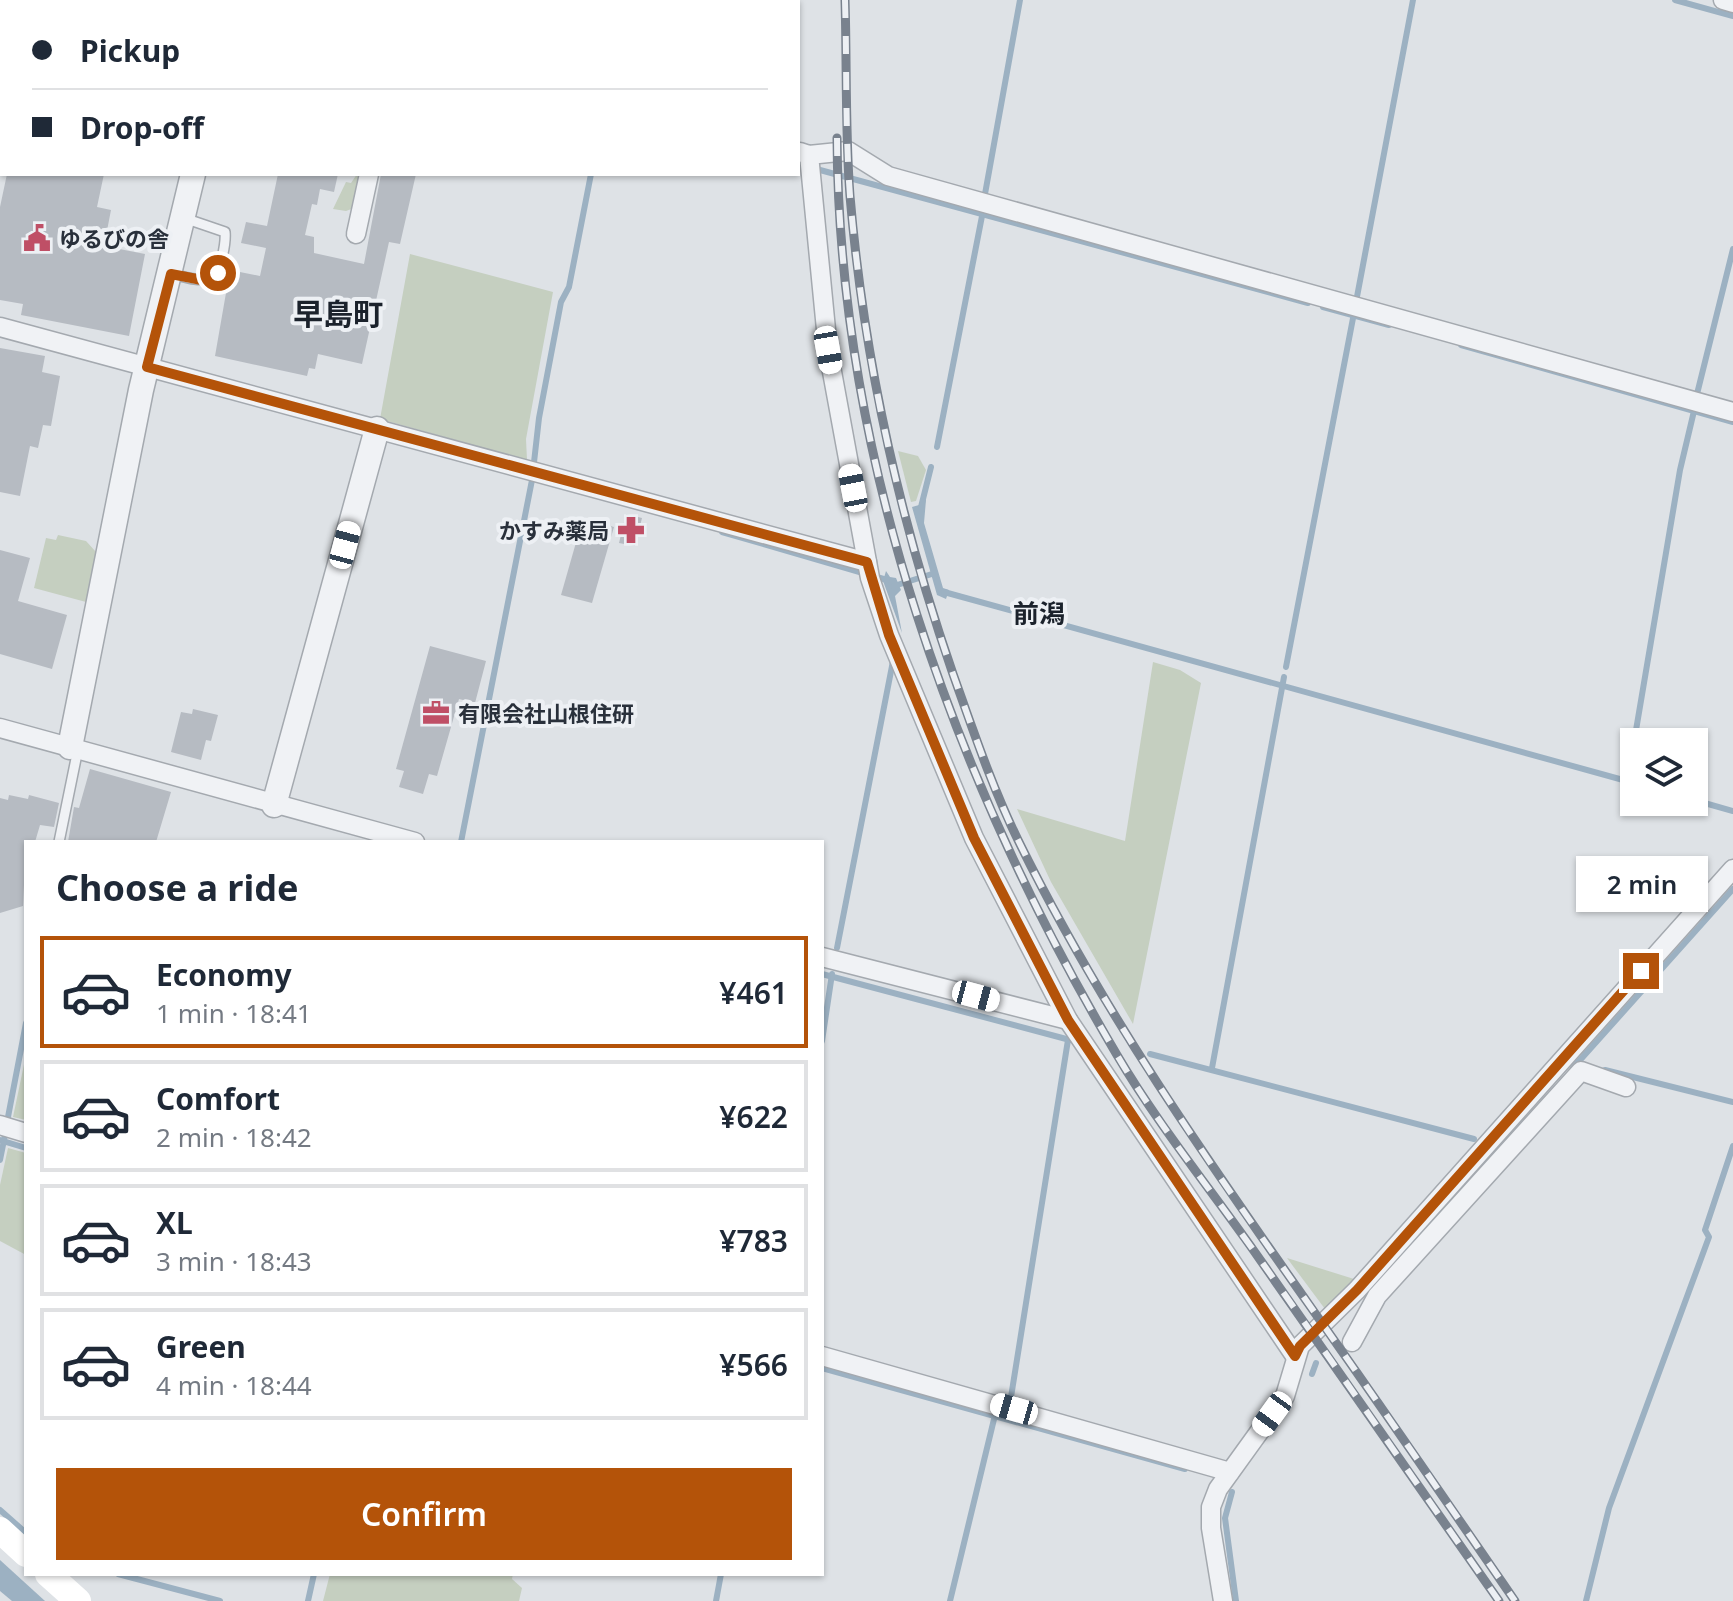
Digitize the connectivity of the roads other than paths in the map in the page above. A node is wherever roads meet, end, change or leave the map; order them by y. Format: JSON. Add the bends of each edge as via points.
{"nodes":[{"id":1,"x":1723,"y":0,"type":"edge"},
{"id":2,"x":1733,"y":3,"type":"edge"},
{"id":3,"x":806,"y":161,"type":"edge"},
{"id":4,"x":193,"y":176,"type":"edge"},
{"id":5,"x":369,"y":176,"type":"edge"},
{"id":6,"x":184,"y":218,"type":"junction"},
{"id":7,"x":356,"y":234,"type":"dead end"},
{"id":8,"x":171,"y":274,"type":"junction"},
{"id":9,"x":0,"y":327,"type":"edge"},
{"id":10,"x":147,"y":367,"type":"junction"},
{"id":11,"x":1733,"y":412,"type":"edge"},
{"id":12,"x":377,"y":429,"type":"junction"},
{"id":13,"x":869,"y":569,"type":"junction"},
{"id":14,"x":0,"y":728,"type":"edge"},
{"id":15,"x":74,"y":748,"type":"junction"},
{"id":16,"x":274,"y":805,"type":"junction"},
{"id":17,"x":59,"y":840,"type":"edge"},
{"id":18,"x":407,"y":840,"type":"edge"},
{"id":19,"x":1733,"y":869,"type":"edge"},
{"id":20,"x":824,"y":958,"type":"edge"},
{"id":21,"x":1068,"y":1020,"type":"junction"},
{"id":22,"x":1568,"y":1070,"type":"junction"},
{"id":23,"x":1626,"y":1087,"type":"dead end"},
{"id":24,"x":0,"y":1125,"type":"edge"},
{"id":25,"x":24,"y":1132,"type":"edge"},
{"id":26,"x":1441,"y":1212,"type":"junction"},
{"id":27,"x":1363,"y":1283,"type":"junction"},
{"id":28,"x":1377,"y":1296,"type":"junction"},
{"id":29,"x":1352,"y":1342,"type":"dead end"},
{"id":30,"x":1295,"y":1356,"type":"junction"},
{"id":31,"x":824,"y":1357,"type":"edge"},
{"id":32,"x":1230,"y":1472,"type":"junction"},
{"id":33,"x":0,"y":1530,"type":"edge"},
{"id":34,"x":24,"y":1552,"type":"edge"},
{"id":35,"x":50,"y":1576,"type":"edge"},
{"id":36,"x":78,"y":1601,"type":"edge"},
{"id":37,"x":1223,"y":1601,"type":"edge"}],
"edges":[{"from":1,"to":2,"type":"street"},
{"from":3,"to":11,"type":"street","via":[[848,151],[888,176]]},
{"from":3,"to":13,"type":"street","via":[[828,350]]},
{"from":4,"to":6,"type":"street"},
{"from":5,"to":7,"type":"street"},
{"from":6,"to":8,"type":"street"},
{"from":6,"to":8,"type":"lane","via":[[225,232],[220,268],[207,281]]},
{"from":8,"to":10,"type":"street"},
{"from":9,"to":10,"type":"street"},
{"from":10,"to":12,"type":"street"},
{"from":10,"to":15,"type":"street"},
{"from":12,"to":13,"type":"street"},
{"from":12,"to":16,"type":"street"},
{"from":13,"to":21,"type":"street","via":[[889,635],[974,838]]},
{"from":14,"to":15,"type":"street"},
{"from":15,"to":16,"type":"street"},
{"from":15,"to":17,"type":"lane"},
{"from":16,"to":18,"type":"street"},
{"from":19,"to":22,"type":"street"},
{"from":20,"to":21,"type":"street"},
{"from":21,"to":30,"type":"street"},
{"from":22,"to":23,"type":"street"},
{"from":22,"to":26,"type":"street"},
{"from":24,"to":25,"type":"street"},
{"from":26,"to":27,"type":"street"},
{"from":26,"to":28,"type":"street"},
{"from":27,"to":28,"type":"street"},
{"from":27,"to":30,"type":"street"},
{"from":28,"to":29,"type":"street"},
{"from":30,"to":32,"type":"street","via":[[1285,1396]]},
{"from":31,"to":32,"type":"street"},
{"from":32,"to":37,"type":"street","via":[[1211,1507]]},
{"from":33,"to":34,"type":"main road"},
{"from":35,"to":36,"type":"main road"}]}
